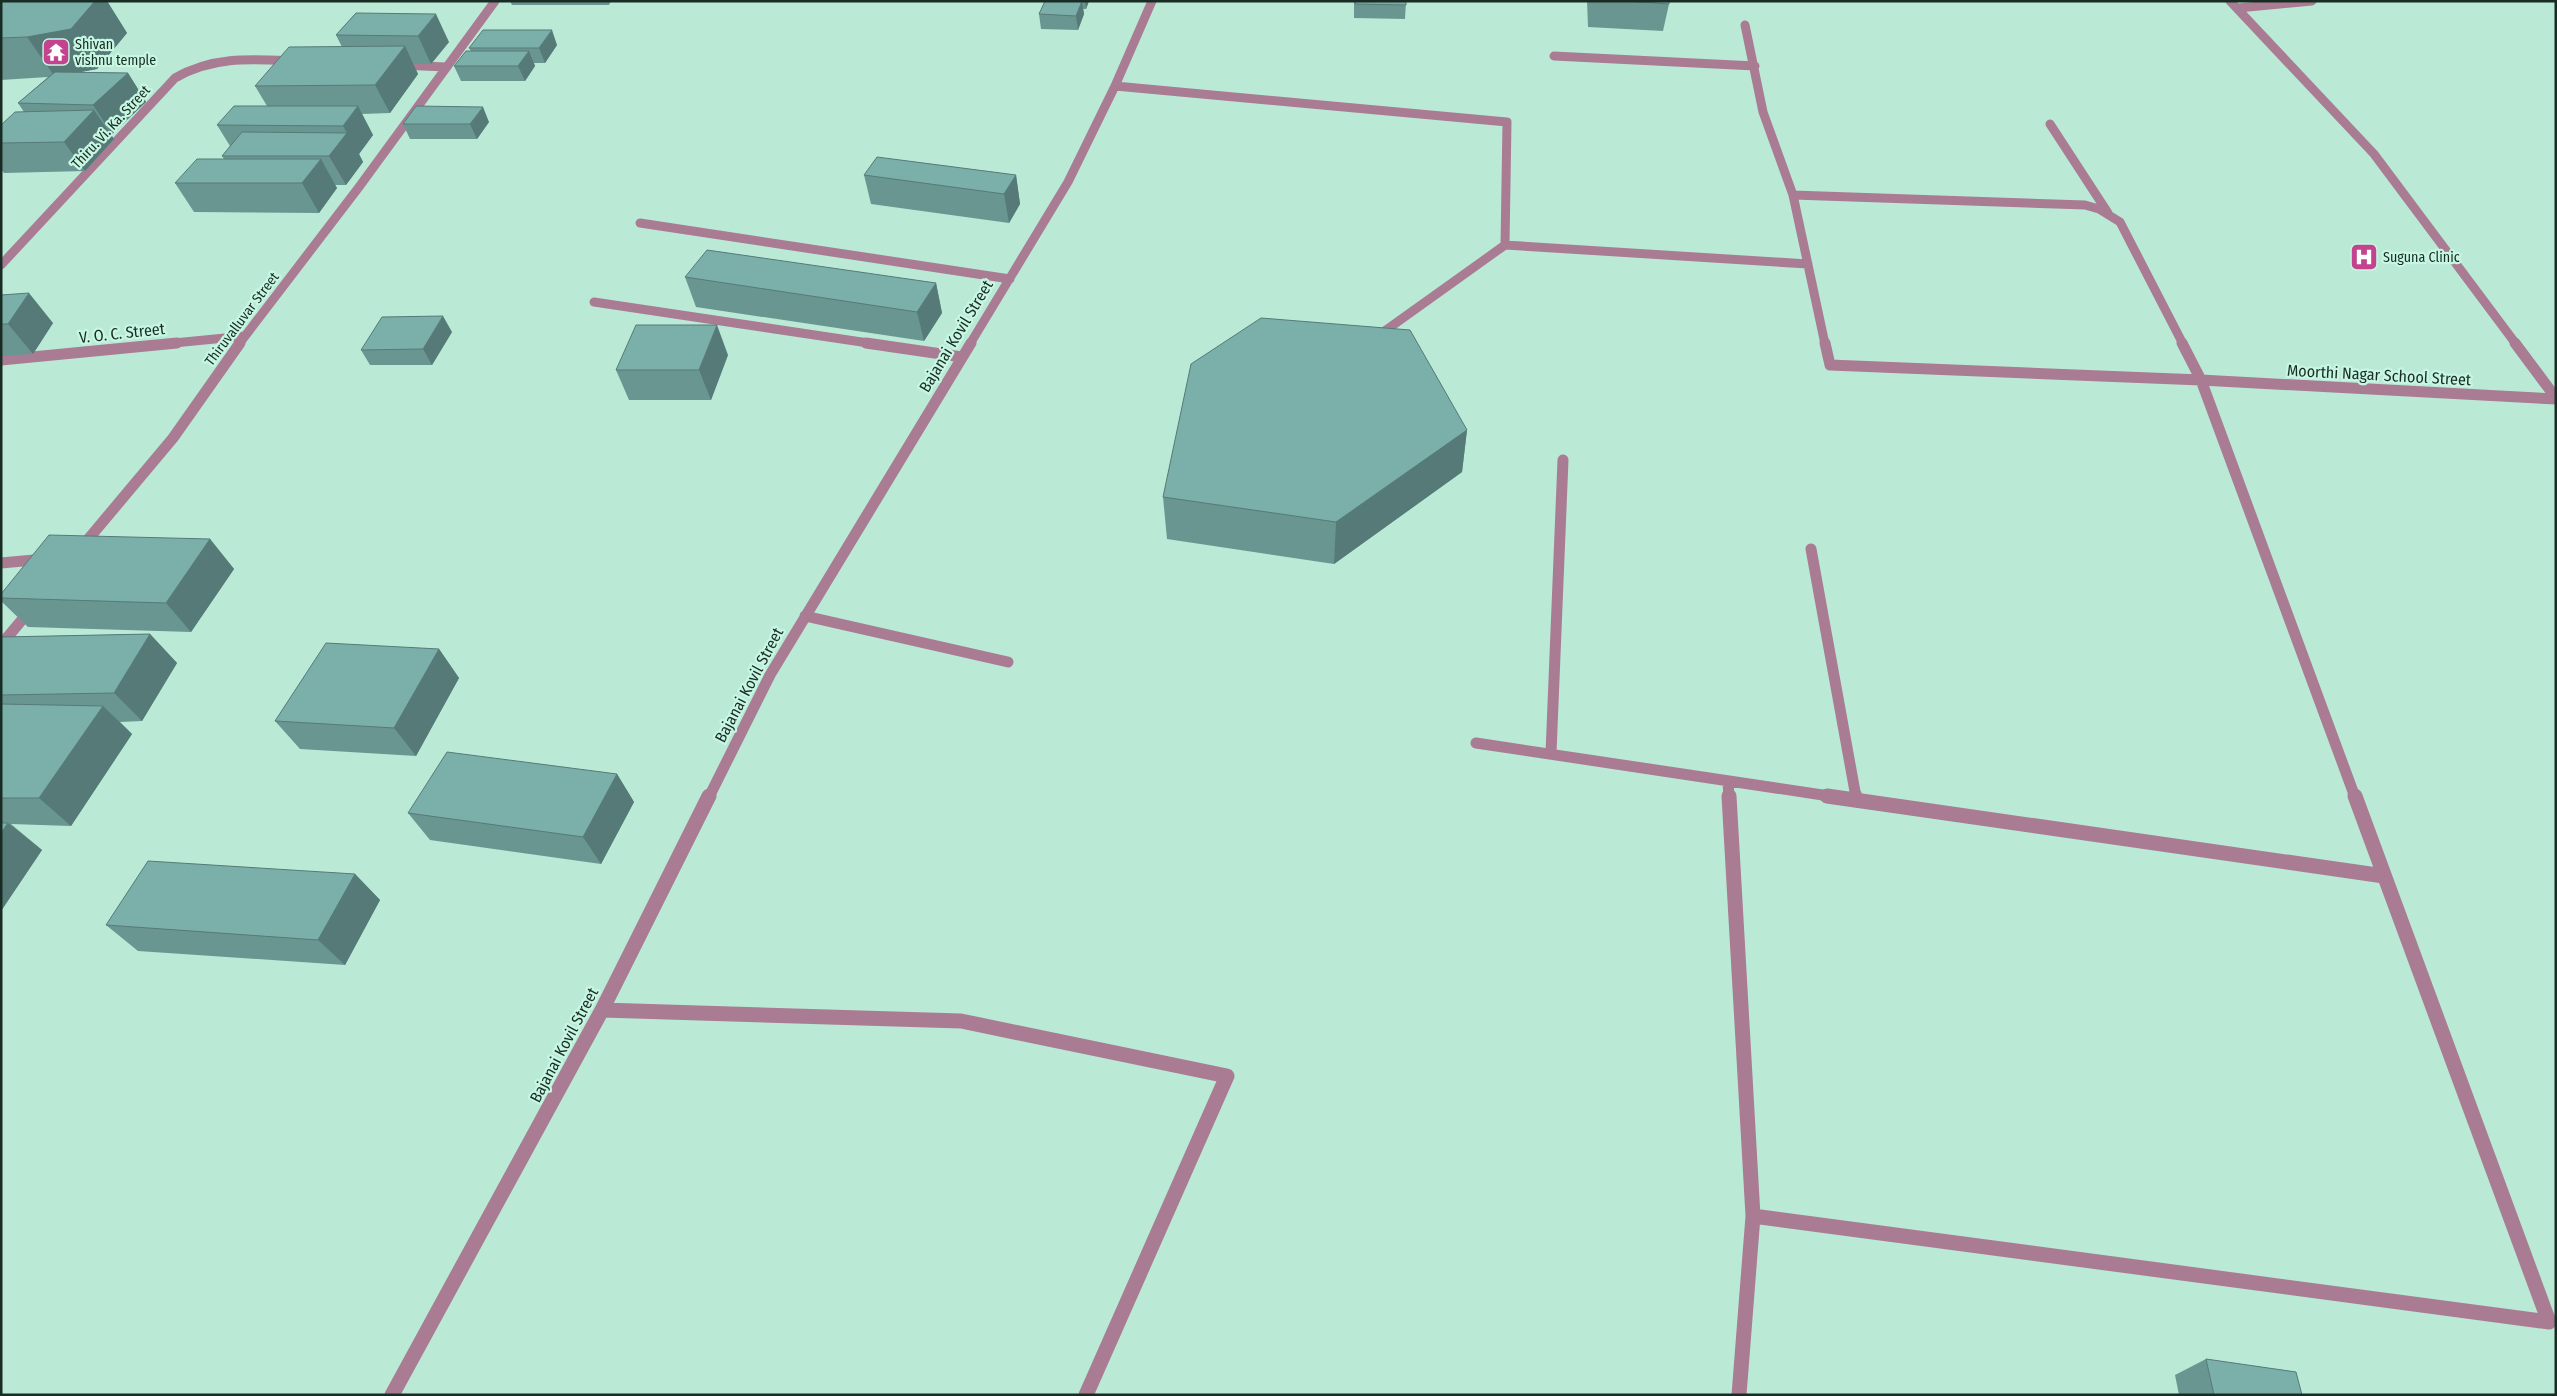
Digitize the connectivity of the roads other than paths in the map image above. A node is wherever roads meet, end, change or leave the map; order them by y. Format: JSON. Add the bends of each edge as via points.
{"nodes":[{"id":1,"x":495,"y":1,"type":"edge"},
{"id":2,"x":1152,"y":1,"type":"edge"},
{"id":3,"x":2230,"y":1,"type":"edge"},
{"id":4,"x":2312,"y":1,"type":"edge"},
{"id":5,"x":2238,"y":8,"type":"junction"},
{"id":6,"x":1745,"y":25,"type":"dead end"},
{"id":7,"x":1554,"y":56,"type":"dead end"},
{"id":8,"x":302,"y":62,"type":"edge"},
{"id":9,"x":389,"y":65,"type":"edge"},
{"id":10,"x":1756,"y":66,"type":"junction"},
{"id":11,"x":447,"y":67,"type":"junction"},
{"id":12,"x":1115,"y":86,"type":"junction"},
{"id":13,"x":2050,"y":124,"type":"dead end"},
{"id":14,"x":1793,"y":195,"type":"junction"},
{"id":15,"x":2108,"y":213,"type":"junction"},
{"id":16,"x":640,"y":223,"type":"dead end"},
{"id":17,"x":1505,"y":245,"type":"junction"},
{"id":18,"x":1808,"y":264,"type":"junction"},
{"id":19,"x":1,"y":265,"type":"edge"},
{"id":20,"x":1010,"y":279,"type":"junction"},
{"id":21,"x":594,"y":302,"type":"dead end"},
{"id":22,"x":245,"y":336,"type":"junction"},
{"id":23,"x":1369,"y":345,"type":"edge"},
{"id":24,"x":962,"y":357,"type":"junction"},
{"id":25,"x":1,"y":360,"type":"edge"},
{"id":26,"x":2200,"y":380,"type":"junction"},
{"id":27,"x":2556,"y":398,"type":"edge"},
{"id":28,"x":1562,"y":460,"type":"dead end"},
{"id":29,"x":1811,"y":549,"type":"dead end"},
{"id":30,"x":72,"y":557,"type":"edge"},
{"id":31,"x":55,"y":558,"type":"edge"},
{"id":32,"x":1,"y":563,"type":"edge"},
{"id":33,"x":37,"y":601,"type":"edge"},
{"id":34,"x":806,"y":616,"type":"junction"},
{"id":35,"x":1,"y":645,"type":"edge"},
{"id":36,"x":1008,"y":662,"type":"dead end"},
{"id":37,"x":1476,"y":743,"type":"dead end"},
{"id":38,"x":1551,"y":753,"type":"junction"},
{"id":39,"x":1728,"y":782,"type":"junction"},
{"id":40,"x":1856,"y":800,"type":"junction"},
{"id":41,"x":2384,"y":876,"type":"junction"},
{"id":42,"x":602,"y":1010,"type":"junction"},
{"id":43,"x":1753,"y":1216,"type":"junction"},
{"id":44,"x":2552,"y":1323,"type":"edge"},
{"id":45,"x":392,"y":1395,"type":"edge"},
{"id":46,"x":1086,"y":1395,"type":"edge"},
{"id":47,"x":1739,"y":1395,"type":"edge"}],
"edges":[{"from":1,"to":11,"type":"street","name":"Thiruvalluvar Street"},
{"from":2,"to":12,"type":"street","name":"Bajanai Kovil Street"},
{"from":3,"to":5,"type":"street"},
{"from":4,"to":5,"type":"street"},
{"from":5,"to":27,"type":"street","via":[[2374,154]]},
{"from":6,"to":10,"type":"street"},
{"from":7,"to":10,"type":"street"},
{"from":8,"to":19,"type":"street","name":"Thiru. Vi. Ka. Street","via":[[225,59],[190,68],[175,78]]},
{"from":9,"to":11,"type":"street"},
{"from":10,"to":14,"type":"street","via":[[1764,112]]},
{"from":11,"to":22,"type":"street","name":"Thiruvalluvar Street"},
{"from":12,"to":17,"type":"street","via":[[1507,122]]},
{"from":12,"to":20,"type":"street","name":"Bajanai Kovil Street","via":[[1068,182]]},
{"from":13,"to":15,"type":"street"},
{"from":14,"to":15,"type":"street","via":[[2085,206]]},
{"from":14,"to":18,"type":"street"},
{"from":15,"to":26,"type":"street","via":[[2120,222]]},
{"from":16,"to":20,"type":"street"},
{"from":17,"to":18,"type":"street"},
{"from":17,"to":23,"type":"street","via":[[1380,332]]},
{"from":18,"to":26,"type":"street","name":"Moorthi Nagar School Street","via":[[1830,365]]},
{"from":20,"to":24,"type":"street","name":"Bajanai Kovil Street"},
{"from":21,"to":24,"type":"street"},
{"from":22,"to":25,"type":"street","name":"V. O. C. Street"},
{"from":22,"to":30,"type":"street","name":"Thiruvalluvar Street","via":[[173,438]]},
{"from":24,"to":34,"type":"street","name":"Bajanai Kovil Street"},
{"from":26,"to":27,"type":"street","name":"Moorthi Nagar School Street"},
{"from":26,"to":41,"type":"street"},
{"from":28,"to":38,"type":"street"},
{"from":29,"to":40,"type":"street"},
{"from":31,"to":32,"type":"street"},
{"from":33,"to":35,"type":"street"},
{"from":34,"to":36,"type":"street"},
{"from":34,"to":42,"type":"street","name":"Bajanai Kovil Street","via":[[770,675]]},
{"from":37,"to":38,"type":"street"},
{"from":38,"to":39,"type":"street"},
{"from":39,"to":40,"type":"street"},
{"from":39,"to":43,"type":"street"},
{"from":40,"to":41,"type":"street"},
{"from":41,"to":44,"type":"street"},
{"from":42,"to":45,"type":"street","name":"Bajanai Kovil Street"},
{"from":42,"to":46,"type":"street","via":[[961,1021],[1227,1076]]},
{"from":43,"to":44,"type":"street"},
{"from":43,"to":47,"type":"street"}]}
